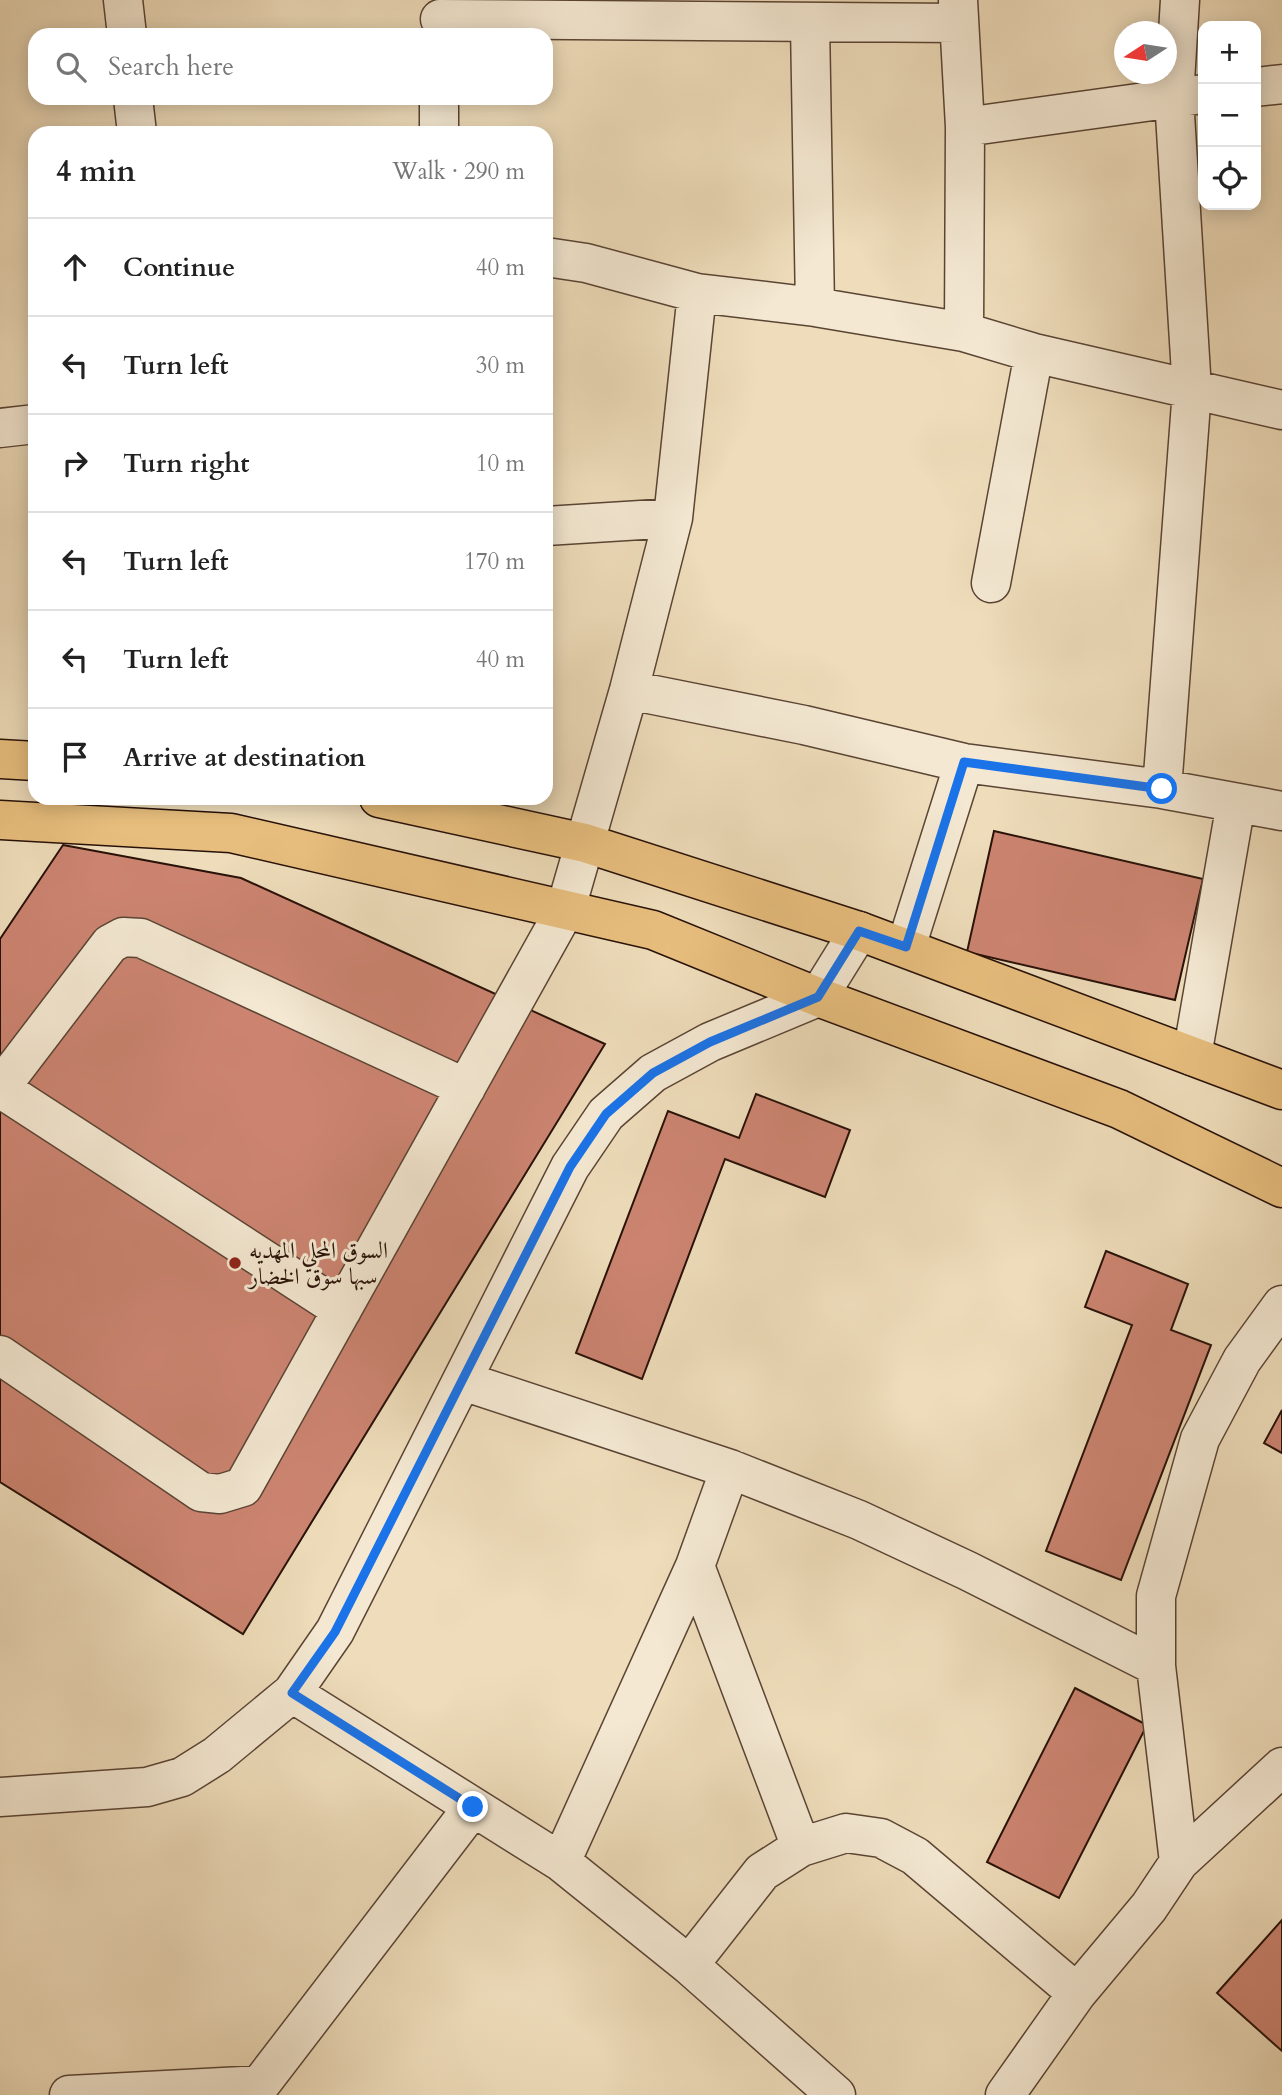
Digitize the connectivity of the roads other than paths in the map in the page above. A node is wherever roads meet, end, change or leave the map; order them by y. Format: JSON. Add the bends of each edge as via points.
{"nodes":[{"id":1,"x":123,"y":0,"type":"edge"},
{"id":2,"x":1180,"y":0,"type":"edge"},
{"id":3,"x":958,"y":11,"type":"edge"},
{"id":4,"x":440,"y":18,"type":"edge"},
{"id":5,"x":810,"y":24,"type":"junction"},
{"id":6,"x":126,"y":28,"type":"edge"},
{"id":7,"x":1282,"y":83,"type":"edge"},
{"id":8,"x":1261,"y":86,"type":"edge"},
{"id":9,"x":1189,"y":96,"type":"edge"},
{"id":10,"x":134,"y":105,"type":"edge"},
{"id":11,"x":439,"y":105,"type":"edge"},
{"id":12,"x":136,"y":126,"type":"edge"},
{"id":13,"x":439,"y":126,"type":"edge"},
{"id":14,"x":965,"y":127,"type":"junction"},
{"id":15,"x":553,"y":258,"type":"edge"},
{"id":16,"x":697,"y":293,"type":"junction"},
{"id":17,"x":815,"y":307,"type":"junction"},
{"id":18,"x":964,"y":332,"type":"junction"},
{"id":19,"x":1034,"y":353,"type":"junction"},
{"id":20,"x":1192,"y":390,"type":"junction"},
{"id":21,"x":1282,"y":410,"type":"edge"},
{"id":22,"x":28,"y":425,"type":"edge"},
{"id":23,"x":0,"y":428,"type":"edge"},
{"id":24,"x":673,"y":519,"type":"junction"},
{"id":25,"x":553,"y":526,"type":"edge"},
{"id":26,"x":991,"y":583,"type":"dead end"},
{"id":27,"x":629,"y":690,"type":"junction"},
{"id":28,"x":0,"y":759,"type":"edge"},
{"id":29,"x":28,"y":761,"type":"edge"},
{"id":30,"x":964,"y":762,"type":"junction"},
{"id":31,"x":1162,"y":789,"type":"junction"},
{"id":32,"x":1236,"y":803,"type":"junction"},
{"id":33,"x":411,"y":805,"type":"edge"},
{"id":34,"x":1282,"y":811,"type":"edge"},
{"id":35,"x":0,"y":820,"type":"edge"},
{"id":36,"x":585,"y":843,"type":"junction"},
{"id":37,"x":566,"y":908,"type":"junction"},
{"id":38,"x":859,"y":931,"type":"junction"},
{"id":39,"x":906,"y":947,"type":"junction"},
{"id":40,"x":818,"y":997,"type":"junction"},
{"id":41,"x":1192,"y":1056,"type":"junction"},
{"id":42,"x":1279,"y":1087,"type":"edge"},
{"id":43,"x":0,"y":1088,"type":"edge"},
{"id":44,"x":466,"y":1088,"type":"junction"},
{"id":45,"x":1282,"y":1188,"type":"edge"},
{"id":46,"x":1282,"y":1305,"type":"edge"},
{"id":47,"x":342,"y":1310,"type":"junction"},
{"id":48,"x":0,"y":1355,"type":"edge"},
{"id":49,"x":463,"y":1381,"type":"junction"},
{"id":50,"x":730,"y":1469,"type":"junction"},
{"id":51,"x":695,"y":1566,"type":"junction"},
{"id":52,"x":1156,"y":1666,"type":"junction"},
{"id":53,"x":292,"y":1693,"type":"junction"},
{"id":54,"x":1282,"y":1767,"type":"edge"},
{"id":55,"x":0,"y":1797,"type":"edge"},
{"id":56,"x":473,"y":1807,"type":"junction"},
{"id":57,"x":800,"y":1847,"type":"junction"},
{"id":58,"x":561,"y":1862,"type":"junction"},
{"id":59,"x":1178,"y":1862,"type":"junction"},
{"id":60,"x":689,"y":1965,"type":"junction"},
{"id":61,"x":1077,"y":1993,"type":"junction"},
{"id":62,"x":266,"y":2090,"type":"edge"},
{"id":63,"x":69,"y":2095,"type":"edge"},
{"id":64,"x":836,"y":2095,"type":"edge"},
{"id":65,"x":1005,"y":2095,"type":"edge"}],
"edges":[{"from":1,"to":6,"type":"street"},
{"from":2,"to":9,"type":"street"},
{"from":3,"to":5,"type":"street"},
{"from":3,"to":14,"type":"street"},
{"from":4,"to":5,"type":"street"},
{"from":5,"to":17,"type":"street"},
{"from":7,"to":8,"type":"street"},
{"from":9,"to":14,"type":"street"},
{"from":9,"to":20,"type":"street"},
{"from":10,"to":12,"type":"street"},
{"from":11,"to":13,"type":"street"},
{"from":14,"to":18,"type":"street"},
{"from":15,"to":16,"type":"street"},
{"from":16,"to":17,"type":"street"},
{"from":16,"to":24,"type":"street"},
{"from":17,"to":18,"type":"street"},
{"from":18,"to":19,"type":"street"},
{"from":19,"to":20,"type":"street"},
{"from":19,"to":26,"type":"street"},
{"from":20,"to":21,"type":"street"},
{"from":20,"to":31,"type":"street"},
{"from":22,"to":23,"type":"street"},
{"from":24,"to":25,"type":"street"},
{"from":24,"to":27,"type":"street"},
{"from":27,"to":30,"type":"street","via":[[804,724]]},
{"from":27,"to":36,"type":"street"},
{"from":28,"to":29,"type":"main road"},
{"from":30,"to":31,"type":"street"},
{"from":30,"to":39,"type":"street"},
{"from":31,"to":32,"type":"street"},
{"from":32,"to":34,"type":"street"},
{"from":32,"to":41,"type":"street"},
{"from":33,"to":36,"type":"main road"},
{"from":35,"to":37,"type":"main road","via":[[231,832]]},
{"from":36,"to":37,"type":"street"},
{"from":36,"to":38,"type":"main road"},
{"from":37,"to":40,"type":"main road","via":[[653,930]]},
{"from":37,"to":44,"type":"street"},
{"from":38,"to":39,"type":"main road"},
{"from":38,"to":40,"type":"street"},
{"from":39,"to":41,"type":"main road"},
{"from":40,"to":45,"type":"main road","via":[[1119,1109]]},
{"from":40,"to":49,"type":"street","via":[[710,1042],[653,1073],[606,1114],[570,1167]]},
{"from":41,"to":42,"type":"main road"},
{"from":43,"to":44,"type":"street","via":[[110,943],[123,937],[141,938]]},
{"from":43,"to":47,"type":"street"},
{"from":44,"to":47,"type":"street"},
{"from":46,"to":52,"type":"street","via":[[1242,1360],[1200,1439],[1156,1596]]},
{"from":47,"to":48,"type":"street","via":[[243,1487],[220,1494],[201,1492]]},
{"from":49,"to":50,"type":"street"},
{"from":49,"to":53,"type":"street","via":[[335,1632]]},
{"from":50,"to":51,"type":"street"},
{"from":50,"to":52,"type":"street","via":[[883,1531]]},
{"from":51,"to":57,"type":"street"},
{"from":51,"to":58,"type":"street"},
{"from":52,"to":59,"type":"street"},
{"from":53,"to":55,"type":"street","via":[[217,1755],[182,1777],[147,1787]]},
{"from":53,"to":56,"type":"street"},
{"from":54,"to":59,"type":"street"},
{"from":56,"to":58,"type":"street"},
{"from":56,"to":62,"type":"street"},
{"from":57,"to":60,"type":"street","via":[[762,1872]]},
{"from":57,"to":61,"type":"street","via":[[846,1833],[881,1838],[915,1856]]},
{"from":58,"to":60,"type":"street"},
{"from":59,"to":61,"type":"street","via":[[1149,1907]]},
{"from":60,"to":64,"type":"street"},
{"from":61,"to":65,"type":"street"},
{"from":62,"to":63,"type":"street"}]}
